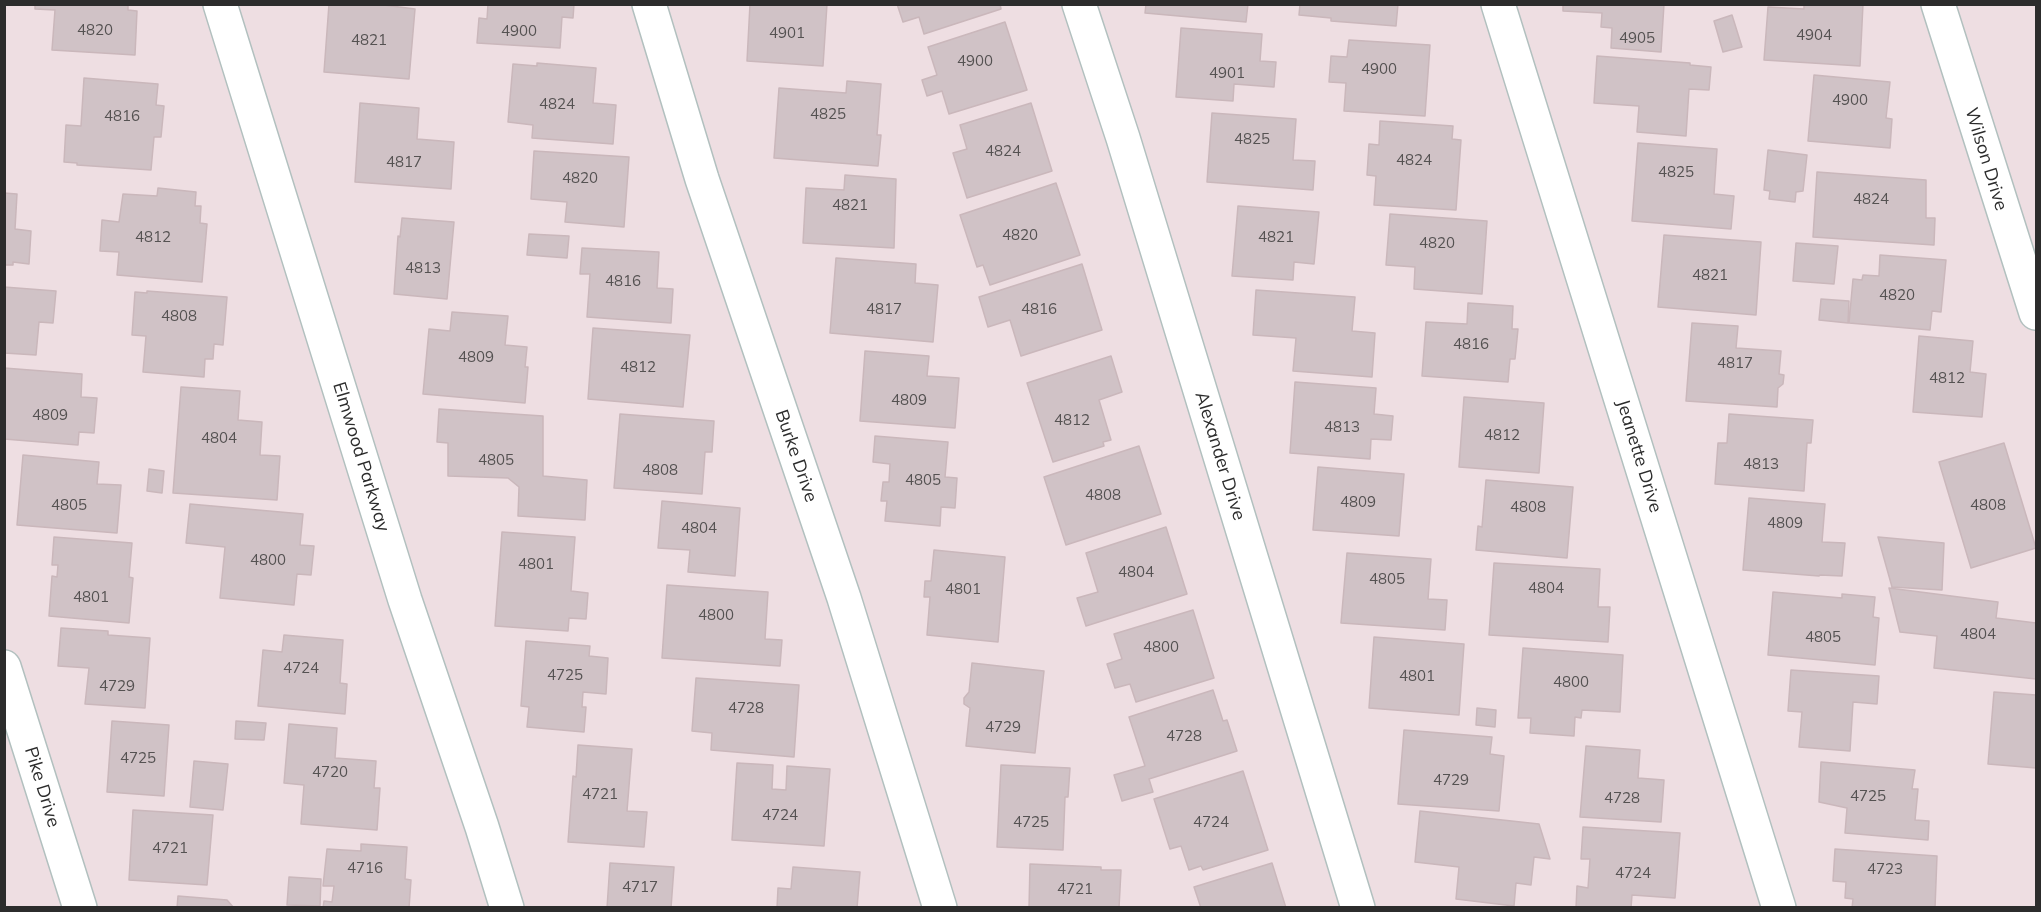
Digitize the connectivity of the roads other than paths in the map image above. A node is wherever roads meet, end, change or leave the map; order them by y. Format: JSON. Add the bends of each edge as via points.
{"nodes":[{"id":1,"x":220,"y":4,"type":"edge"},
{"id":2,"x":649,"y":4,"type":"edge"},
{"id":3,"x":1079,"y":4,"type":"edge"},
{"id":4,"x":1498,"y":4,"type":"edge"},
{"id":5,"x":1938,"y":4,"type":"edge"},
{"id":6,"x":2037,"y":313,"type":"edge"},
{"id":7,"x":4,"y":667,"type":"edge"},
{"id":8,"x":80,"y":908,"type":"edge"},
{"id":9,"x":507,"y":908,"type":"edge"},
{"id":10,"x":940,"y":908,"type":"edge"},
{"id":11,"x":1358,"y":908,"type":"edge"},
{"id":12,"x":1779,"y":908,"type":"edge"}],
"edges":[{"from":1,"to":9,"type":"street","name":"Elmwood Parkway","via":[[405,600]]},
{"from":2,"to":10,"type":"street","name":"Burke Drive","via":[[702,178],[844,598]]},
{"from":3,"to":11,"type":"street","name":"Alexander Drive"},
{"from":4,"to":12,"type":"street","name":"Jeanette Drive"},
{"from":5,"to":6,"type":"street","name":"Wilson Drive"},
{"from":7,"to":8,"type":"street","name":"Pike Drive"}]}
